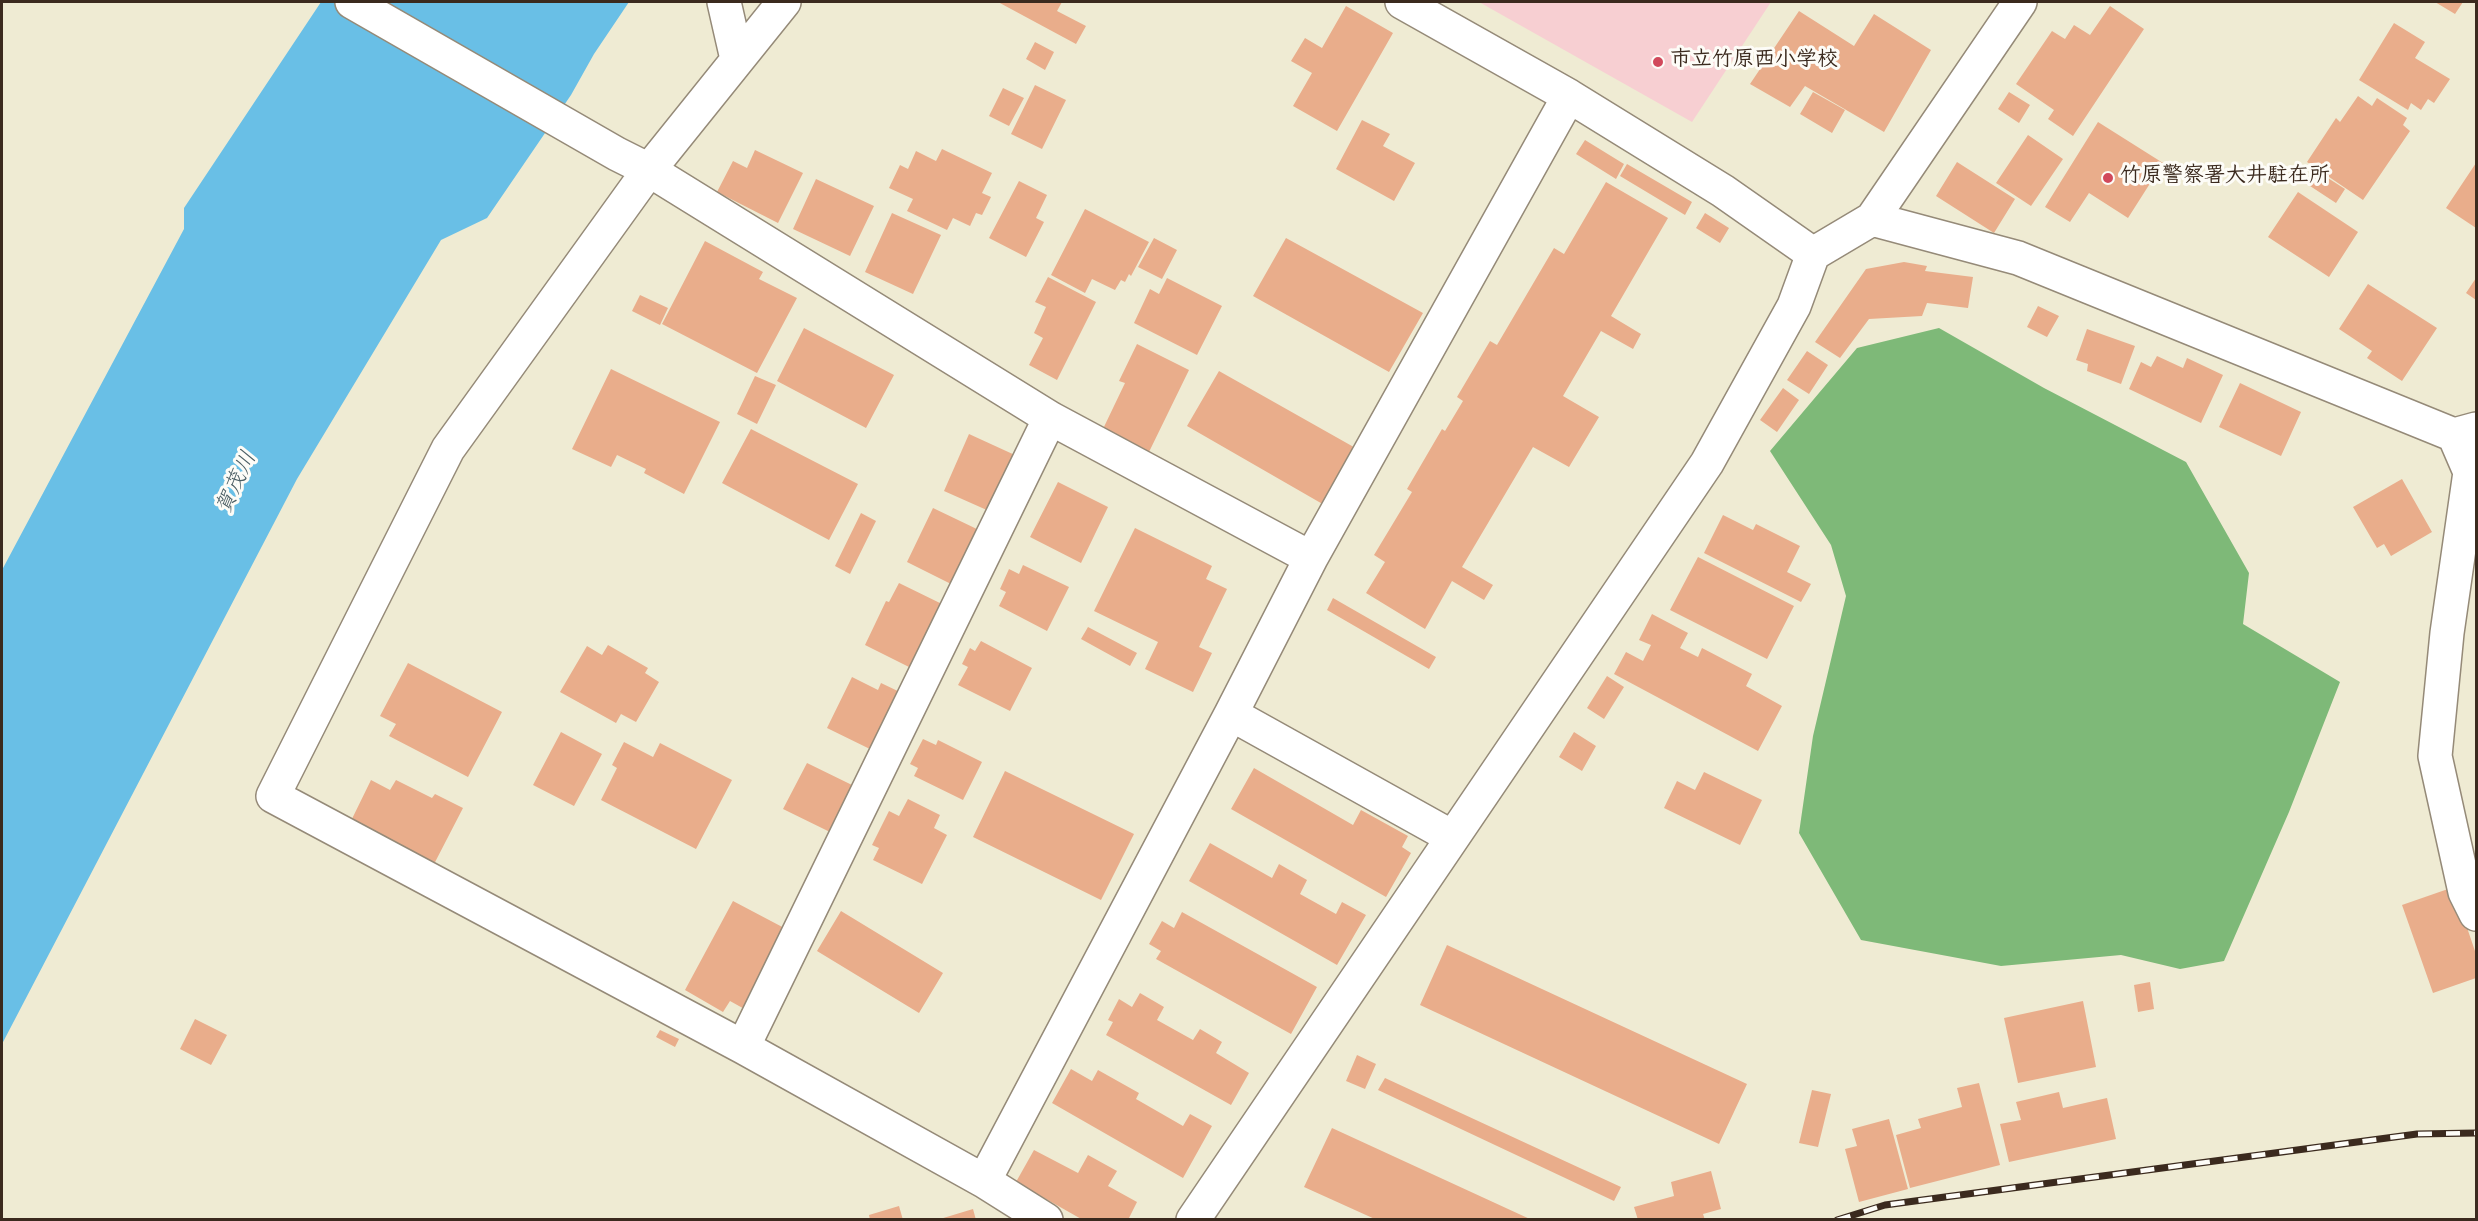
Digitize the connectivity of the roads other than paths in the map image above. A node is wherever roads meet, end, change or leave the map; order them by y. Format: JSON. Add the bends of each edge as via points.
{"nodes":[{"id":1,"x":352,"y":2,"type":"edge"},
{"id":2,"x":724,"y":2,"type":"edge"},
{"id":3,"x":784,"y":2,"type":"edge"},
{"id":4,"x":1402,"y":2,"type":"edge"},
{"id":5,"x":2020,"y":2,"type":"edge"},
{"id":6,"x":736,"y":59,"type":"junction"},
{"id":7,"x":1569,"y":96,"type":"junction"},
{"id":8,"x":649,"y":170,"type":"junction"},
{"id":9,"x":1872,"y":219,"type":"junction"},
{"id":10,"x":1813,"y":254,"type":"junction"},
{"id":11,"x":1050,"y":418,"type":"junction"},
{"id":12,"x":2465,"y":432,"type":"edge"},
{"id":13,"x":1311,"y":558,"type":"junction"},
{"id":14,"x":1231,"y":714,"type":"junction"},
{"id":15,"x":1452,"y":837,"type":"junction"},
{"id":16,"x":2476,"y":914,"type":"edge"},
{"id":17,"x":743,"y":1047,"type":"junction"},
{"id":18,"x":984,"y":1180,"type":"junction"},
{"id":19,"x":1046,"y":1220,"type":"edge"},
{"id":20,"x":1193,"y":1220,"type":"edge"}],
"edges":[{"from":1,"to":8,"type":"street"},
{"from":2,"to":6,"type":"street"},
{"from":3,"to":6,"type":"street"},
{"from":4,"to":7,"type":"street"},
{"from":5,"to":9,"type":"street"},
{"from":6,"to":8,"type":"street"},
{"from":7,"to":10,"type":"street","via":[[1723,191]]},
{"from":7,"to":13,"type":"street"},
{"from":8,"to":11,"type":"street"},
{"from":8,"to":17,"type":"street","via":[[448,449],[273,796]]},
{"from":9,"to":10,"type":"street"},
{"from":9,"to":12,"type":"street","via":[[2018,258]]},
{"from":10,"to":15,"type":"street","via":[[1794,306],[1707,463]]},
{"from":11,"to":13,"type":"street"},
{"from":11,"to":17,"type":"street"},
{"from":12,"to":16,"type":"street","via":[[2470,472],[2447,633],[2435,756],[2465,891]]},
{"from":13,"to":14,"type":"street"},
{"from":14,"to":15,"type":"street"},
{"from":14,"to":18,"type":"street"},
{"from":15,"to":20,"type":"street"},
{"from":17,"to":18,"type":"street"},
{"from":18,"to":19,"type":"street"}]}
